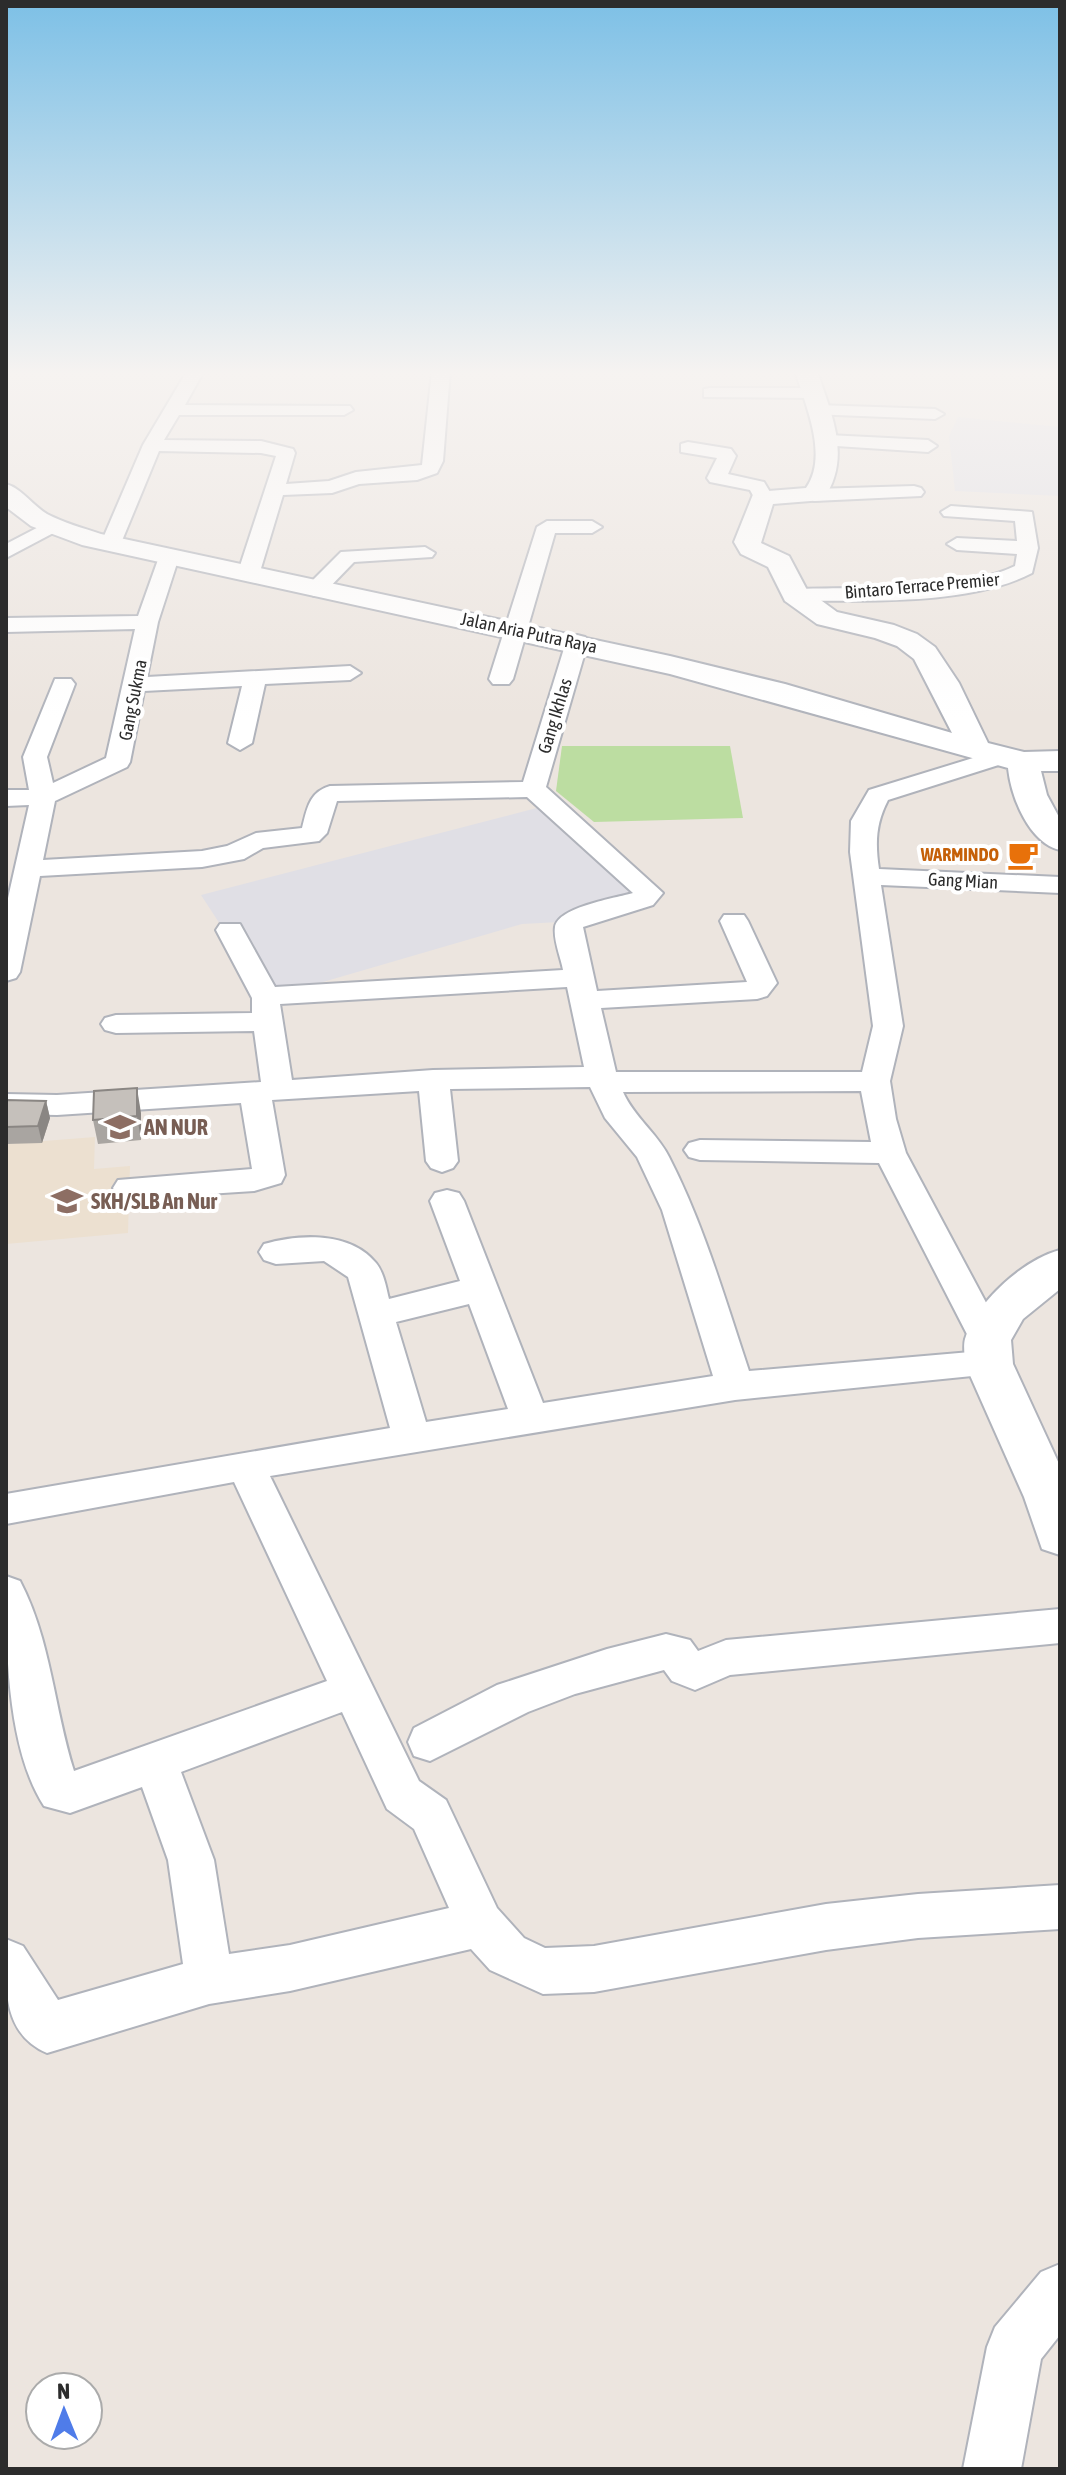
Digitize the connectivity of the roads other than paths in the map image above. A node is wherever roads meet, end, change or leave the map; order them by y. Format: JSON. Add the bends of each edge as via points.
{"nodes":[{"id":1,"x":135,"y":486,"type":"edge"},
{"id":2,"x":275,"y":486,"type":"edge"},
{"id":3,"x":333,"y":486,"type":"edge"},
{"id":4,"x":757,"y":486,"type":"edge"},
{"id":5,"x":820,"y":486,"type":"edge"},
{"id":6,"x":274,"y":490,"type":"junction"},
{"id":7,"x":6,"y":492,"type":"edge"},
{"id":8,"x":914,"y":492,"type":"dead end"},
{"id":9,"x":814,"y":495,"type":"junction"},
{"id":10,"x":763,"y":497,"type":"junction"},
{"id":11,"x":951,"y":512,"type":"dead end"},
{"id":12,"x":52,"y":526,"type":"junction"},
{"id":13,"x":592,"y":527,"type":"dead end"},
{"id":14,"x":111,"y":543,"type":"junction"},
{"id":15,"x":957,"y":544,"type":"dead end"},
{"id":16,"x":1028,"y":548,"type":"junction"},
{"id":17,"x":6,"y":552,"type":"edge"},
{"id":18,"x":425,"y":553,"type":"dead end"},
{"id":19,"x":169,"y":557,"type":"junction"},
{"id":20,"x":248,"y":575,"type":"junction"},
{"id":21,"x":314,"y":590,"type":"junction"},
{"id":22,"x":795,"y":595,"type":"junction"},
{"id":23,"x":147,"y":622,"type":"junction"},
{"id":24,"x":6,"y":625,"type":"edge"},
{"id":25,"x":514,"y":629,"type":"junction"},
{"id":26,"x":577,"y":642,"type":"junction"},
{"id":27,"x":350,"y":673,"type":"dead end"},
{"id":28,"x":255,"y":679,"type":"junction"},
{"id":29,"x":501,"y":679,"type":"dead end"},
{"id":30,"x":63,"y":684,"type":"dead end"},
{"id":31,"x":137,"y":684,"type":"junction"},
{"id":32,"x":240,"y":743,"type":"dead end"},
{"id":33,"x":999,"y":755,"type":"junction"},
{"id":34,"x":1060,"y":761,"type":"edge"},
{"id":35,"x":533,"y":789,"type":"junction"},
{"id":36,"x":43,"y":797,"type":"junction"},
{"id":37,"x":6,"y":798,"type":"edge"},
{"id":38,"x":1060,"y":840,"type":"edge"},
{"id":39,"x":27,"y":869,"type":"junction"},
{"id":40,"x":865,"y":876,"type":"junction"},
{"id":41,"x":1060,"y":885,"type":"edge"},
{"id":42,"x":734,"y":921,"type":"dead end"},
{"id":43,"x":230,"y":930,"type":"dead end"},
{"id":44,"x":10,"y":937,"type":"edge"},
{"id":45,"x":6,"y":972,"type":"edge"},
{"id":46,"x":584,"y":989,"type":"junction"},
{"id":47,"x":267,"y":1009,"type":"junction"},
{"id":48,"x":116,"y":1024,"type":"dead end"},
{"id":49,"x":433,"y":1080,"type":"junction"},
{"id":50,"x":875,"y":1081,"type":"junction"},
{"id":51,"x":603,"y":1082,"type":"junction"},
{"id":52,"x":266,"y":1092,"type":"junction"},
{"id":53,"x":6,"y":1104,"type":"edge"},
{"id":54,"x":700,"y":1150,"type":"dead end"},
{"id":55,"x":890,"y":1153,"type":"junction"},
{"id":56,"x":442,"y":1161,"type":"dead end"},
{"id":57,"x":130,"y":1188,"type":"dead end"},
{"id":58,"x":447,"y":1201,"type":"dead end"},
{"id":59,"x":276,"y":1252,"type":"dead end"},
{"id":60,"x":1060,"y":1265,"type":"edge"},
{"id":61,"x":480,"y":1289,"type":"junction"},
{"id":62,"x":393,"y":1310,"type":"dead end"},
{"id":63,"x":988,"y":1352,"type":"junction"},
{"id":64,"x":735,"y":1386,"type":"junction"},
{"id":65,"x":531,"y":1420,"type":"junction"},
{"id":66,"x":412,"y":1439,"type":"junction"},
{"id":67,"x":245,"y":1465,"type":"junction"},
{"id":68,"x":6,"y":1509,"type":"edge"},
{"id":69,"x":1060,"y":1534,"type":"edge"},
{"id":70,"x":6,"y":1593,"type":"edge"},
{"id":71,"x":1060,"y":1626,"type":"edge"},
{"id":72,"x":352,"y":1690,"type":"junction"},
{"id":73,"x":430,"y":1742,"type":"dead end"},
{"id":74,"x":155,"y":1762,"type":"junction"},
{"id":75,"x":1060,"y":1907,"type":"edge"},
{"id":76,"x":480,"y":1924,"type":"junction"},
{"id":77,"x":6,"y":1962,"type":"edge"},
{"id":78,"x":209,"y":1980,"type":"junction"},
{"id":79,"x":1060,"y":2291,"type":"edge"},
{"id":80,"x":992,"y":2469,"type":"edge"}],
"edges":[{"from":1,"to":14,"type":"street"},
{"from":2,"to":6,"type":"street"},
{"from":3,"to":6,"type":"street"},
{"from":4,"to":10,"type":"street"},
{"from":5,"to":9,"type":"main road"},
{"from":6,"to":20,"type":"street"},
{"from":7,"to":12,"type":"main road","name":"Jalan Aria Putra Raya","via":[[23,513]]},
{"from":8,"to":9,"type":"street"},
{"from":9,"to":10,"type":"main road"},
{"from":10,"to":22,"type":"main road","via":[[747,542],[779,562]]},
{"from":11,"to":16,"type":"street","via":[[1033,517]]},
{"from":12,"to":14,"type":"main road","name":"Jalan Aria Putra Raya"},
{"from":12,"to":17,"type":"street"},
{"from":13,"to":25,"type":"street","via":[[547,527]]},
{"from":14,"to":19,"type":"main road","name":"Jalan Aria Putra Raya"},
{"from":15,"to":16,"type":"street"},
{"from":16,"to":22,"type":"street","name":"Bintaro Terrace Premier","via":[[1025,569],[1006,580]]},
{"from":18,"to":21,"type":"street","via":[[348,556]]},
{"from":19,"to":20,"type":"main road","name":"Jalan Aria Putra Raya"},
{"from":19,"to":23,"type":"street","name":"Gang Sukma"},
{"from":20,"to":21,"type":"main road","name":"Jalan Aria Putra Raya"},
{"from":21,"to":25,"type":"main road","name":"Jalan Aria Putra Raya"},
{"from":22,"to":33,"type":"main road","via":[[827,618],[884,631],[925,653]]},
{"from":23,"to":24,"type":"street"},
{"from":23,"to":31,"type":"street","name":"Gang Sukma"},
{"from":25,"to":26,"type":"main road","name":"Jalan Aria Putra Raya"},
{"from":25,"to":29,"type":"street"},
{"from":26,"to":33,"type":"main road","name":"Jalan Aria Putra Raya","via":[[742,682]]},
{"from":26,"to":35,"type":"street","name":"Gang Ikhlas"},
{"from":27,"to":28,"type":"street"},
{"from":28,"to":31,"type":"street"},
{"from":28,"to":32,"type":"street"},
{"from":30,"to":36,"type":"street","via":[[35,757]]},
{"from":31,"to":36,"type":"street","name":"Gang Sukma","via":[[118,762]]},
{"from":33,"to":34,"type":"main road","name":"Jalan Aria Putra Raya"},
{"from":33,"to":38,"type":"main road"},
{"from":33,"to":40,"type":"street","via":[[878,795],[864,821]]},
{"from":35,"to":39,"type":"street","via":[[330,794],[322,801],[310,835],[256,841],[235,853],[202,859]]},
{"from":35,"to":46,"type":"street","via":[[649,893],[569,924]]},
{"from":36,"to":37,"type":"street"},
{"from":36,"to":39,"type":"street"},
{"from":39,"to":44,"type":"street"},
{"from":40,"to":41,"type":"street","name":"Gang Mian"},
{"from":40,"to":50,"type":"street","via":[[888,1026]]},
{"from":42,"to":46,"type":"street","via":[[762,983],[757,990]]},
{"from":43,"to":47,"type":"street"},
{"from":44,"to":45,"type":"street"},
{"from":46,"to":47,"type":"street"},
{"from":46,"to":51,"type":"street"},
{"from":47,"to":48,"type":"street"},
{"from":47,"to":52,"type":"street"},
{"from":49,"to":51,"type":"street","via":[[574,1075]]},
{"from":49,"to":52,"type":"street"},
{"from":49,"to":56,"type":"street"},
{"from":50,"to":51,"type":"street"},
{"from":50,"to":55,"type":"street"},
{"from":51,"to":64,"type":"street","via":[[616,1111],[651,1153],[679,1210]]},
{"from":52,"to":53,"type":"street"},
{"from":52,"to":57,"type":"street","via":[[269,1175]]},
{"from":54,"to":55,"type":"street"},
{"from":55,"to":63,"type":"street"},
{"from":58,"to":61,"type":"street"},
{"from":59,"to":66,"type":"street","via":[[336,1250],[364,1272]]},
{"from":60,"to":63,"type":"main road","via":[[1007,1308]]},
{"from":61,"to":62,"type":"street"},
{"from":61,"to":65,"type":"street"},
{"from":63,"to":64,"type":"street"},
{"from":63,"to":69,"type":"main road"},
{"from":64,"to":65,"type":"street"},
{"from":65,"to":66,"type":"street"},
{"from":66,"to":67,"type":"street"},
{"from":67,"to":68,"type":"street"},
{"from":67,"to":72,"type":"street"},
{"from":70,"to":74,"type":"street","via":[[60,1792]]},
{"from":71,"to":73,"type":"street","via":[[726,1658],[695,1672],[675,1653],[666,1652],[599,1669],[477,1713]]},
{"from":72,"to":74,"type":"street"},
{"from":72,"to":76,"type":"street","via":[[403,1795],[430,1815]]},
{"from":74,"to":78,"type":"street","via":[[191,1860]]},
{"from":75,"to":76,"type":"street","via":[[826,1927],[594,1969],[543,1971],[507,1954]]},
{"from":76,"to":78,"type":"street","via":[[290,1968]]},
{"from":77,"to":78,"type":"street","via":[[47,2028]]},
{"from":79,"to":80,"type":"street","via":[[1015,2347]]}]}
